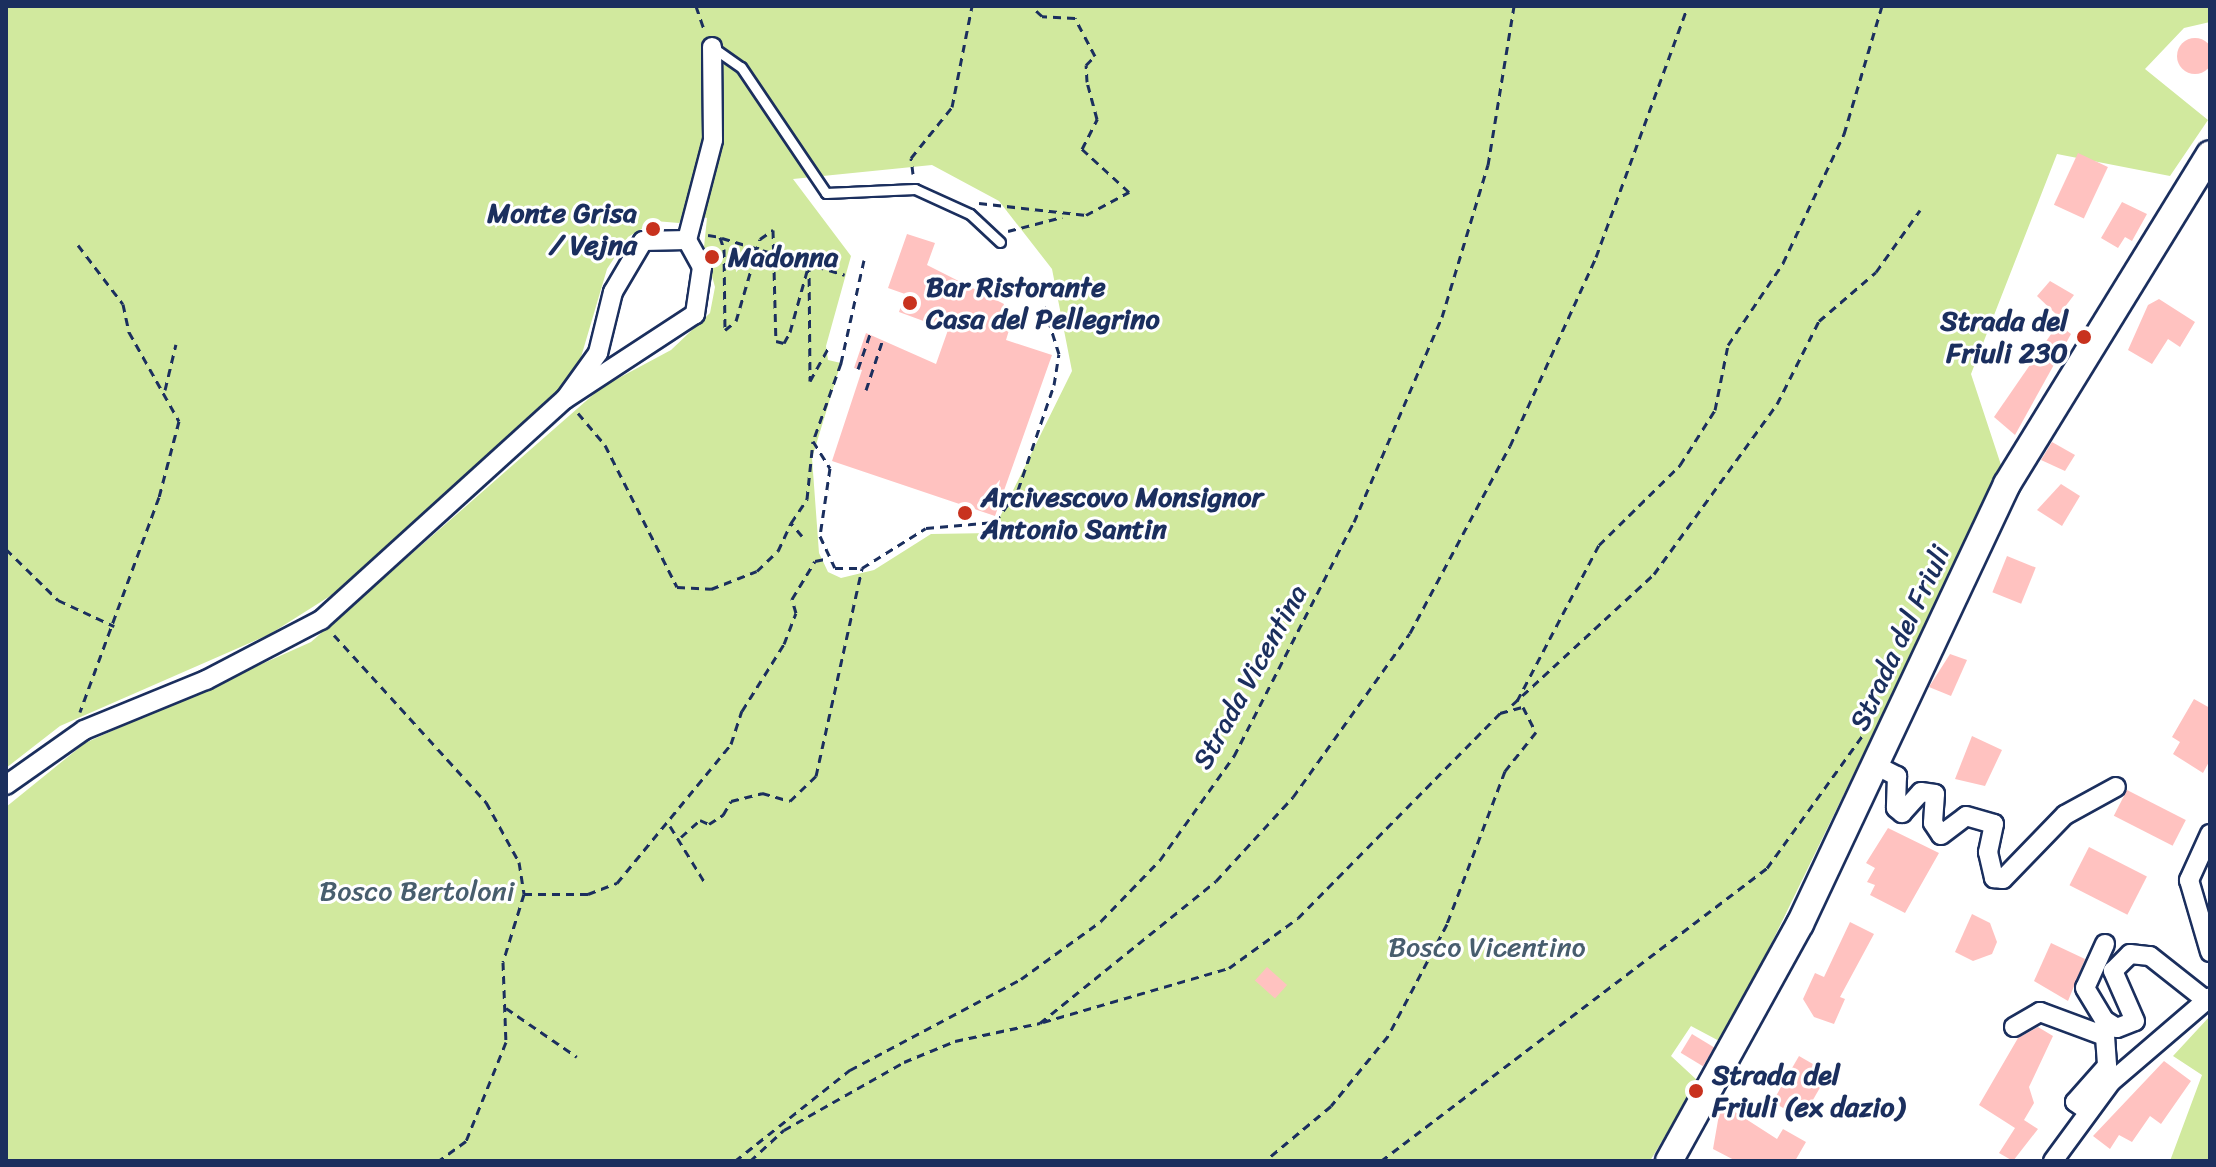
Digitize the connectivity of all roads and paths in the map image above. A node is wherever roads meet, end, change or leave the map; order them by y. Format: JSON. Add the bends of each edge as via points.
{"nodes":[{"id":1,"x":696,"y":6,"type":"edge"},
{"id":2,"x":972,"y":6,"type":"edge"},
{"id":3,"x":1031,"y":6,"type":"edge"},
{"id":4,"x":1514,"y":6,"type":"edge"},
{"id":5,"x":1688,"y":6,"type":"edge"},
{"id":6,"x":1882,"y":6,"type":"edge"},
{"id":7,"x":712,"y":47,"type":"junction"},
{"id":8,"x":2210,"y":154,"type":"edge"},
{"id":9,"x":915,"y":189,"type":"junction"},
{"id":10,"x":960,"y":208,"type":"junction"},
{"id":11,"x":1920,"y":210,"type":"dead end"},
{"id":12,"x":1067,"y":215,"type":"junction"},
{"id":13,"x":720,"y":237,"type":"junction"},
{"id":14,"x":996,"y":238,"type":"joint"},
{"id":15,"x":687,"y":240,"type":"junction"},
{"id":16,"x":78,"y":245,"type":"dead end"},
{"id":17,"x":758,"y":249,"type":"junction"},
{"id":18,"x":776,"y":254,"type":"junction"},
{"id":19,"x":864,"y":260,"type":"dead end"},
{"id":20,"x":809,"y":264,"type":"junction"},
{"id":21,"x":845,"y":275,"type":"dead end"},
{"id":22,"x":1043,"y":303,"type":"dead end"},
{"id":23,"x":870,"y":334,"type":"dead end"},
{"id":24,"x":883,"y":339,"type":"dead end"},
{"id":25,"x":176,"y":344,"type":"dead end"},
{"id":26,"x":828,"y":348,"type":"dead end"},
{"id":27,"x":858,"y":369,"type":"dead end"},
{"id":28,"x":165,"y":390,"type":"junction"},
{"id":29,"x":866,"y":390,"type":"dead end"},
{"id":30,"x":565,"y":399,"type":"junction"},
{"id":31,"x":813,"y":441,"type":"junction"},
{"id":32,"x":791,"y":523,"type":"junction"},
{"id":33,"x":802,"y":536,"type":"dead end"},
{"id":34,"x":6,"y":549,"type":"edge"},
{"id":35,"x":826,"y":559,"type":"junction"},
{"id":36,"x":862,"y":568,"type":"junction"},
{"id":37,"x":321,"y":620,"type":"junction"},
{"id":38,"x":114,"y":626,"type":"junction"},
{"id":39,"x":1517,"y":701,"type":"junction"},
{"id":40,"x":1512,"y":705,"type":"junction"},
{"id":41,"x":1871,"y":723,"type":"dead end"},
{"id":42,"x":84,"y":730,"type":"junction"},
{"id":43,"x":1875,"y":765,"type":"junction"},
{"id":44,"x":6,"y":785,"type":"edge"},
{"id":45,"x":2116,"y":787,"type":"dead end"},
{"id":46,"x":669,"y":825,"type":"junction"},
{"id":47,"x":2210,"y":834,"type":"edge"},
{"id":48,"x":681,"y":837,"type":"junction"},
{"id":49,"x":705,"y":883,"type":"dead end"},
{"id":50,"x":524,"y":894,"type":"junction"},
{"id":51,"x":2105,"y":944,"type":"dead end"},
{"id":52,"x":2210,"y":952,"type":"edge"},
{"id":53,"x":2208,"y":999,"type":"edge"},
{"id":54,"x":506,"y":1008,"type":"junction"},
{"id":55,"x":1040,"y":1023,"type":"junction"},
{"id":56,"x":2014,"y":1027,"type":"dead end"},
{"id":57,"x":577,"y":1057,"type":"dead end"},
{"id":58,"x":2088,"y":1111,"type":"junction"},
{"id":59,"x":438,"y":1161,"type":"edge"},
{"id":60,"x":735,"y":1161,"type":"edge"},
{"id":61,"x":750,"y":1161,"type":"edge"},
{"id":62,"x":1265,"y":1161,"type":"edge"},
{"id":63,"x":1381,"y":1161,"type":"edge"},
{"id":64,"x":1669,"y":1161,"type":"edge"},
{"id":65,"x":2053,"y":1161,"type":"edge"}],
"edges":[{"from":1,"to":7,"type":"path"},
{"from":2,"to":9,"type":"path","via":[[952,107],[911,158]]},
{"from":3,"to":12,"type":"path","via":[[1042,16],[1075,18],[1095,56],[1087,82],[1097,119],[1082,149],[1129,192],[1113,207]]},
{"from":4,"to":60,"type":"path","name":"Strada Vicentina","via":[[1488,165],[1442,317],[1360,509],[1234,756],[1160,860],[1092,928],[1021,979],[897,1039]]},
{"from":5,"to":55,"type":"path","via":[[1569,318],[1410,633],[1293,797],[1216,881]]},
{"from":6,"to":39,"type":"path","via":[[1844,134],[1783,263],[1728,345],[1715,410],[1680,465],[1599,545]]},
{"from":7,"to":9,"type":"lane","via":[[741,67],[826,193]]},
{"from":7,"to":15,"type":"street","via":[[713,140]]},
{"from":8,"to":43,"type":"main road","name":"Strada del Friuli","via":[[2007,484]]},
{"from":9,"to":10,"type":"lane"},
{"from":10,"to":12,"type":"path","via":[[1017,202]]},
{"from":10,"to":14,"type":"lane"},
{"from":11,"to":39,"type":"path","via":[[1876,272],[1819,321],[1777,404],[1654,574]]},
{"from":12,"to":14,"type":"path"},
{"from":13,"to":15,"type":"path","via":[[695,233]]},
{"from":13,"to":17,"type":"path"},
{"from":13,"to":17,"type":"path","via":[[729,332]]},
{"from":15,"to":30,"type":"street","via":[[655,238],[630,255],[598,353]]},
{"from":15,"to":30,"type":"street","via":[[702,267],[695,314]]},
{"from":16,"to":28,"type":"path","via":[[123,304],[129,332]]},
{"from":17,"to":18,"type":"path"},
{"from":17,"to":18,"type":"path","via":[[773,230]]},
{"from":18,"to":20,"type":"path"},
{"from":18,"to":20,"type":"path","via":[[774,328],[780,343]]},
{"from":19,"to":31,"type":"path"},
{"from":20,"to":21,"type":"path"},
{"from":20,"to":26,"type":"path","via":[[810,381]]},
{"from":22,"to":36,"type":"path","via":[[1059,354],[1018,490],[995,522],[926,528]]},
{"from":23,"to":27,"type":"path"},
{"from":24,"to":29,"type":"path"},
{"from":25,"to":28,"type":"path"},
{"from":28,"to":38,"type":"path","via":[[179,421],[172,454]]},
{"from":30,"to":32,"type":"path","via":[[605,445],[677,587],[711,589],[757,571],[778,551]]},
{"from":30,"to":37,"type":"street"},
{"from":31,"to":32,"type":"path","via":[[807,499]]},
{"from":31,"to":35,"type":"path","via":[[832,484],[820,536]]},
{"from":32,"to":33,"type":"path"},
{"from":34,"to":38,"type":"path","via":[[58,600]]},
{"from":35,"to":36,"type":"path","via":[[835,568]]},
{"from":35,"to":46,"type":"path","via":[[815,561],[792,599],[796,613],[784,644],[742,711],[731,744]]},
{"from":36,"to":48,"type":"path","via":[[816,776],[790,801],[762,793],[731,801],[723,815],[709,824],[700,820]]},
{"from":37,"to":42,"type":"street","via":[[206,680]]},
{"from":37,"to":50,"type":"path","via":[[486,802],[513,848]]},
{"from":38,"to":42,"type":"path","via":[[84,688]]},
{"from":39,"to":40,"type":"path"},
{"from":40,"to":55,"type":"path","via":[[1298,918],[1239,962],[1195,981],[1087,1006]]},
{"from":40,"to":62,"type":"path","via":[[1533,718],[1536,732],[1505,771],[1447,924],[1396,1022],[1331,1106]]},
{"from":41,"to":63,"type":"path","via":[[1767,868]]},
{"from":42,"to":44,"type":"street"},
{"from":43,"to":45,"type":"street","via":[[1897,776],[1896,808],[1902,813],[1921,792],[1935,794],[1933,823],[1941,835],[1966,816],[1994,824],[1988,852],[1994,878],[2003,879],[2065,815]]},
{"from":43,"to":64,"type":"main road","name":"Strada del Friuli","via":[[1771,980]]},
{"from":46,"to":48,"type":"path"},
{"from":46,"to":50,"type":"path","via":[[617,883],[588,894]]},
{"from":47,"to":52,"type":"street","via":[[2189,880]]},
{"from":48,"to":49,"type":"path"},
{"from":50,"to":54,"type":"path","via":[[503,962]]},
{"from":51,"to":53,"type":"street","via":[[2085,988],[2104,1020],[2117,1028],[2135,1021],[2113,971],[2130,954],[2150,956]]},
{"from":53,"to":58,"type":"street","via":[[2111,1082]]},
{"from":54,"to":57,"type":"path"},
{"from":54,"to":59,"type":"path","via":[[506,1042],[466,1141]]},
{"from":55,"to":61,"type":"path","via":[[955,1041],[904,1062],[784,1130]]},
{"from":56,"to":58,"type":"street","via":[[2040,1012],[2105,1036],[2107,1066],[2075,1102]]},
{"from":58,"to":65,"type":"street"}]}
